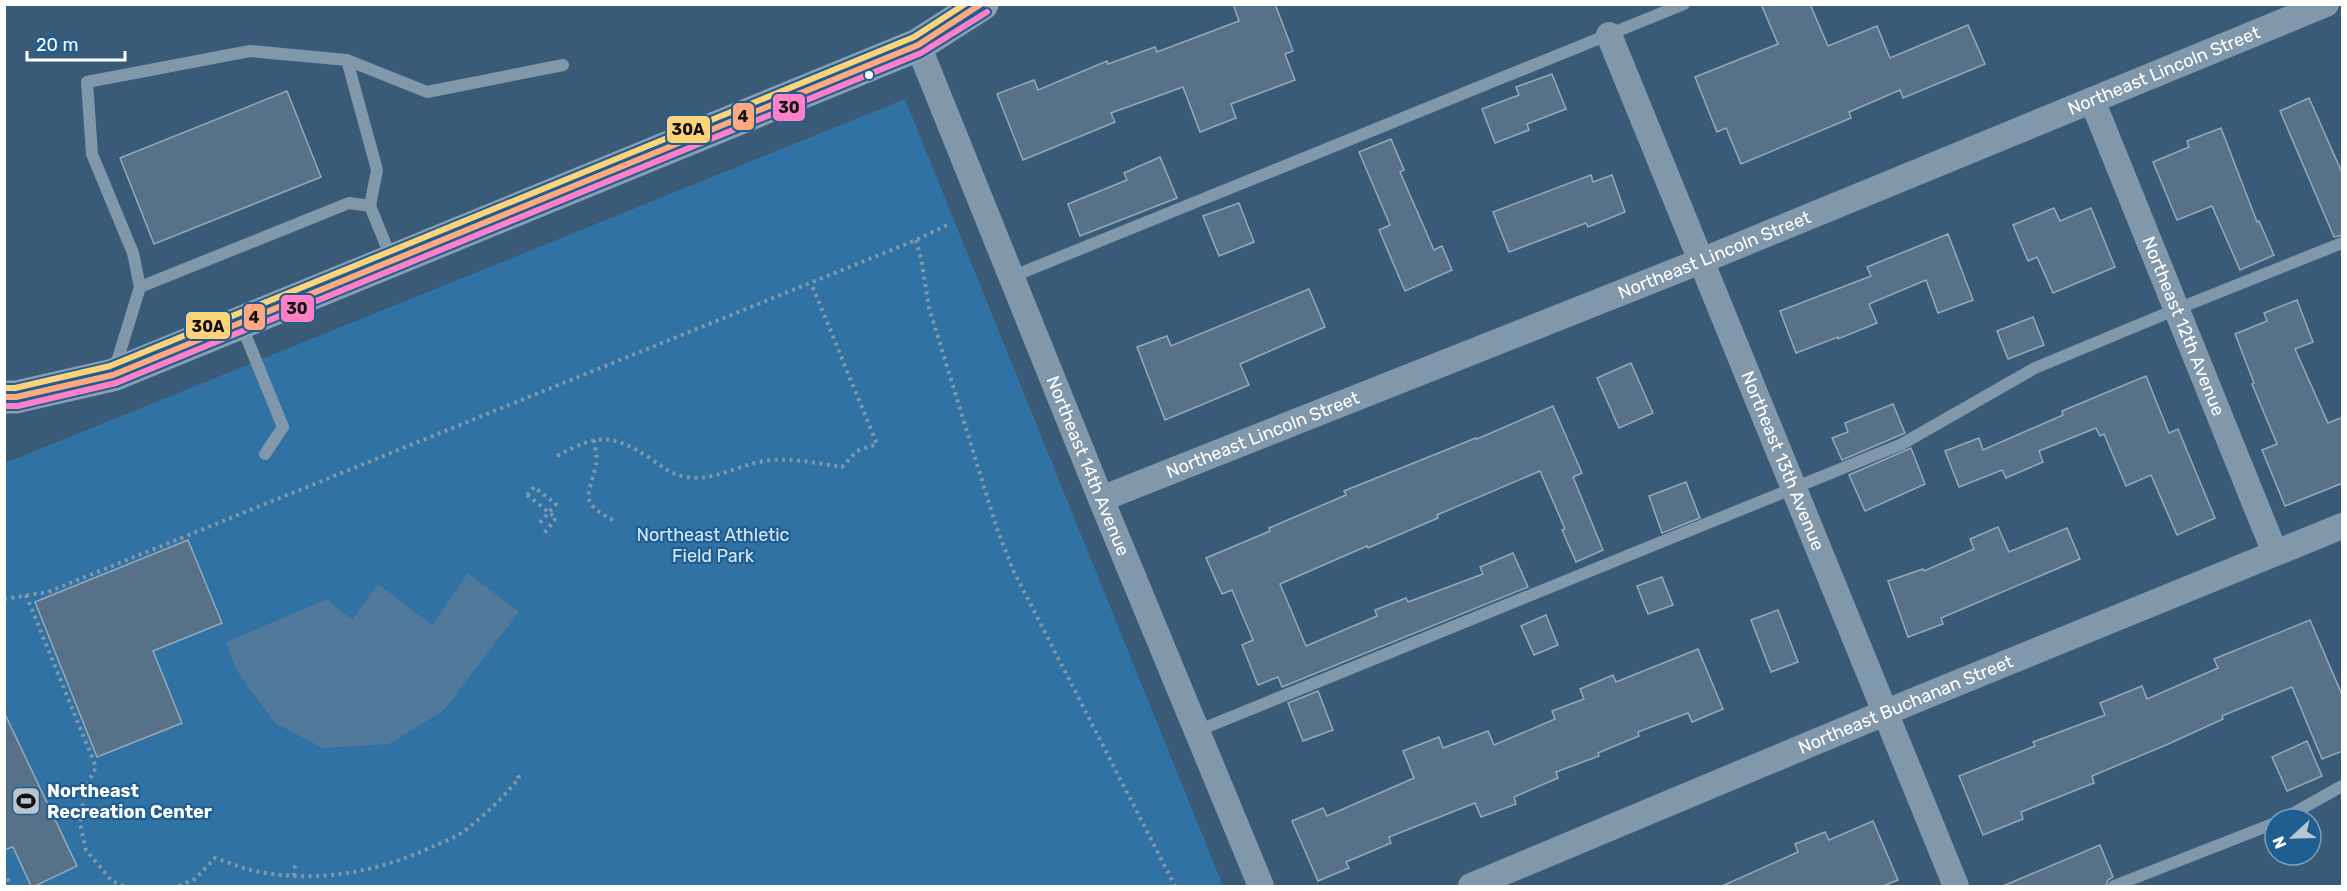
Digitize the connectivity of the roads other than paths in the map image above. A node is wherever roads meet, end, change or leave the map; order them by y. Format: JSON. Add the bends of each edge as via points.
{"nodes":[{"id":1,"x":982,"y":4,"type":"edge"},
{"id":2,"x":1684,"y":4,"type":"edge"},
{"id":3,"x":2326,"y":4,"type":"edge"},
{"id":4,"x":1610,"y":35,"type":"junction"},
{"id":5,"x":918,"y":45,"type":"junction"},
{"id":6,"x":347,"y":60,"type":"junction"},
{"id":7,"x":563,"y":65,"type":"dead end"},
{"id":8,"x":2092,"y":100,"type":"junction"},
{"id":9,"x":370,"y":206,"type":"junction"},
{"id":10,"x":2343,"y":243,"type":"edge"},
{"id":11,"x":392,"y":261,"type":"junction"},
{"id":12,"x":1701,"y":261,"type":"junction"},
{"id":13,"x":1011,"y":277,"type":"junction"},
{"id":14,"x":140,"y":287,"type":"junction"},
{"id":15,"x":2177,"y":309,"type":"junction"},
{"id":16,"x":240,"y":323,"type":"junction"},
{"id":17,"x":113,"y":375,"type":"junction"},
{"id":18,"x":4,"y":397,"type":"edge"},
{"id":19,"x":265,"y":454,"type":"dead end"},
{"id":20,"x":1795,"y":489,"type":"junction"},
{"id":21,"x":1101,"y":499,"type":"junction"},
{"id":22,"x":2343,"y":526,"type":"edge"},
{"id":23,"x":2275,"y":553,"type":"junction"},
{"id":24,"x":1884,"y":714,"type":"junction"},
{"id":25,"x":1197,"y":732,"type":"junction"},
{"id":26,"x":2343,"y":786,"type":"edge"},
{"id":27,"x":2305,"y":807,"type":"edge"},
{"id":28,"x":2263,"y":828,"type":"edge"},
{"id":29,"x":1261,"y":886,"type":"edge"},
{"id":30,"x":1471,"y":886,"type":"edge"},
{"id":31,"x":1956,"y":886,"type":"edge"},
{"id":32,"x":2114,"y":886,"type":"edge"}],
"edges":[{"from":1,"to":5,"type":"street"},
{"from":2,"to":4,"type":"lane"},
{"from":3,"to":8,"type":"street","name":"Northeast Lincoln Street"},
{"from":4,"to":12,"type":"street","name":"Northeast 13th Avenue"},
{"from":4,"to":13,"type":"lane"},
{"from":5,"to":11,"type":"street"},
{"from":5,"to":13,"type":"street","name":"Northeast 14th Avenue"},
{"from":6,"to":7,"type":"lane","via":[[427,92]]},
{"from":6,"to":9,"type":"lane","via":[[377,170]]},
{"from":6,"to":14,"type":"lane","via":[[250,51],[87,82],[92,154],[134,253]]},
{"from":8,"to":12,"type":"street","name":"Northeast Lincoln Street"},
{"from":8,"to":15,"type":"street","name":"Northeast 12th Avenue"},
{"from":9,"to":11,"type":"lane"},
{"from":9,"to":14,"type":"lane","via":[[349,203]]},
{"from":10,"to":15,"type":"lane"},
{"from":11,"to":16,"type":"street"},
{"from":12,"to":20,"type":"street","name":"Northeast 13th Avenue"},
{"from":12,"to":21,"type":"street","name":"Northeast Lincoln Street"},
{"from":13,"to":21,"type":"street","name":"Northeast 14th Avenue"},
{"from":14,"to":17,"type":"lane"},
{"from":15,"to":20,"type":"lane","via":[[2035,368],[1902,444]]},
{"from":15,"to":23,"type":"street","name":"Northeast 12th Avenue"},
{"from":16,"to":17,"type":"street"},
{"from":16,"to":19,"type":"lane","via":[[283,427]]},
{"from":17,"to":18,"type":"street"},
{"from":20,"to":24,"type":"street","name":"Northeast 13th Avenue"},
{"from":20,"to":25,"type":"lane"},
{"from":21,"to":25,"type":"street","name":"Northeast 14th Avenue"},
{"from":22,"to":23,"type":"street","name":"Northeast Buchanan Street"},
{"from":23,"to":24,"type":"street","name":"Northeast Buchanan Street"},
{"from":24,"to":30,"type":"street","name":"Northeast Buchanan Street"},
{"from":24,"to":31,"type":"street","name":"Northeast 13th Avenue"},
{"from":25,"to":29,"type":"street","name":"Northeast 14th Avenue"},
{"from":26,"to":27,"type":"lane"},
{"from":28,"to":32,"type":"lane"}]}
